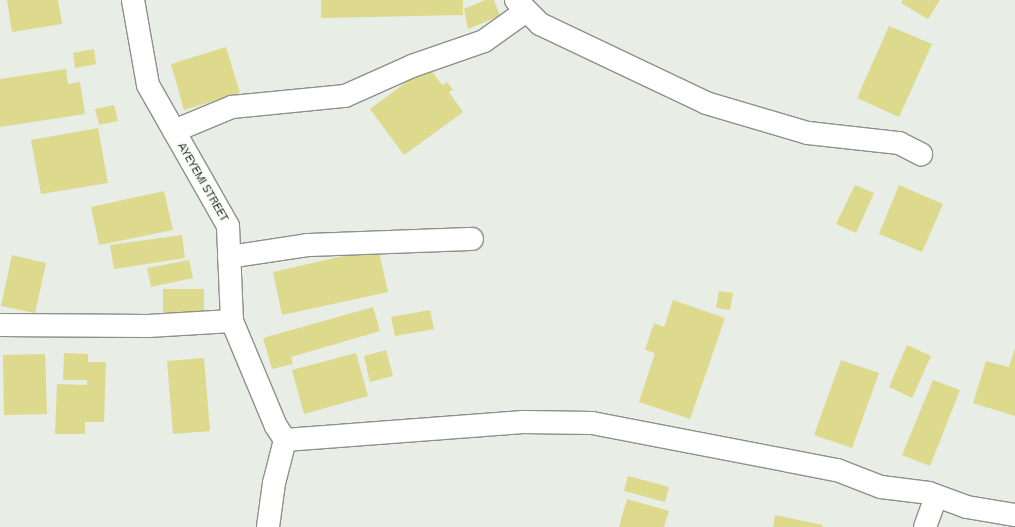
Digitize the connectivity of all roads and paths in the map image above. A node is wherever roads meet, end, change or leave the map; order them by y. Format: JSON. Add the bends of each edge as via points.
{"nodes":[{"id":1,"x":133,"y":0,"type":"edge"},
{"id":2,"x":521,"y":5,"type":"edge"},
{"id":3,"x":174,"y":131,"type":"junction"},
{"id":4,"x":921,"y":154,"type":"dead end"},
{"id":5,"x":472,"y":239,"type":"dead end"},
{"id":6,"x":229,"y":257,"type":"junction"},
{"id":7,"x":232,"y":321,"type":"junction"},
{"id":8,"x":0,"y":325,"type":"edge"},
{"id":9,"x":285,"y":440,"type":"junction"},
{"id":10,"x":936,"y":496,"type":"junction"},
{"id":11,"x":1015,"y":515,"type":"edge"},
{"id":12,"x":268,"y":527,"type":"edge"},
{"id":13,"x":925,"y":527,"type":"edge"}],
"edges":[{"from":1,"to":3,"type":"street","name":"AYEYEMI STREET","via":[[148,85]]},
{"from":2,"to":3,"type":"street","via":[[484,41],[412,66],[345,96],[232,107]]},
{"from":2,"to":4,"type":"street","via":[[540,24],[706,103],[808,132],[900,143]]},
{"from":3,"to":6,"type":"street","name":"AYEYEMI STREET","via":[[228,226]]},
{"from":5,"to":6,"type":"street","via":[[307,245]]},
{"from":6,"to":7,"type":"street","name":"AYEYEMI STREET"},
{"from":7,"to":8,"type":"street","via":[[148,326]]},
{"from":7,"to":9,"type":"street","name":"AYEYEMI STREET","via":[[276,426]]},
{"from":9,"to":10,"type":"street","via":[[523,422],[592,423],[837,470],[880,487]]},
{"from":9,"to":12,"type":"street","via":[[274,483]]},
{"from":10,"to":11,"type":"street","via":[[966,506]]},
{"from":10,"to":13,"type":"street"}]}
